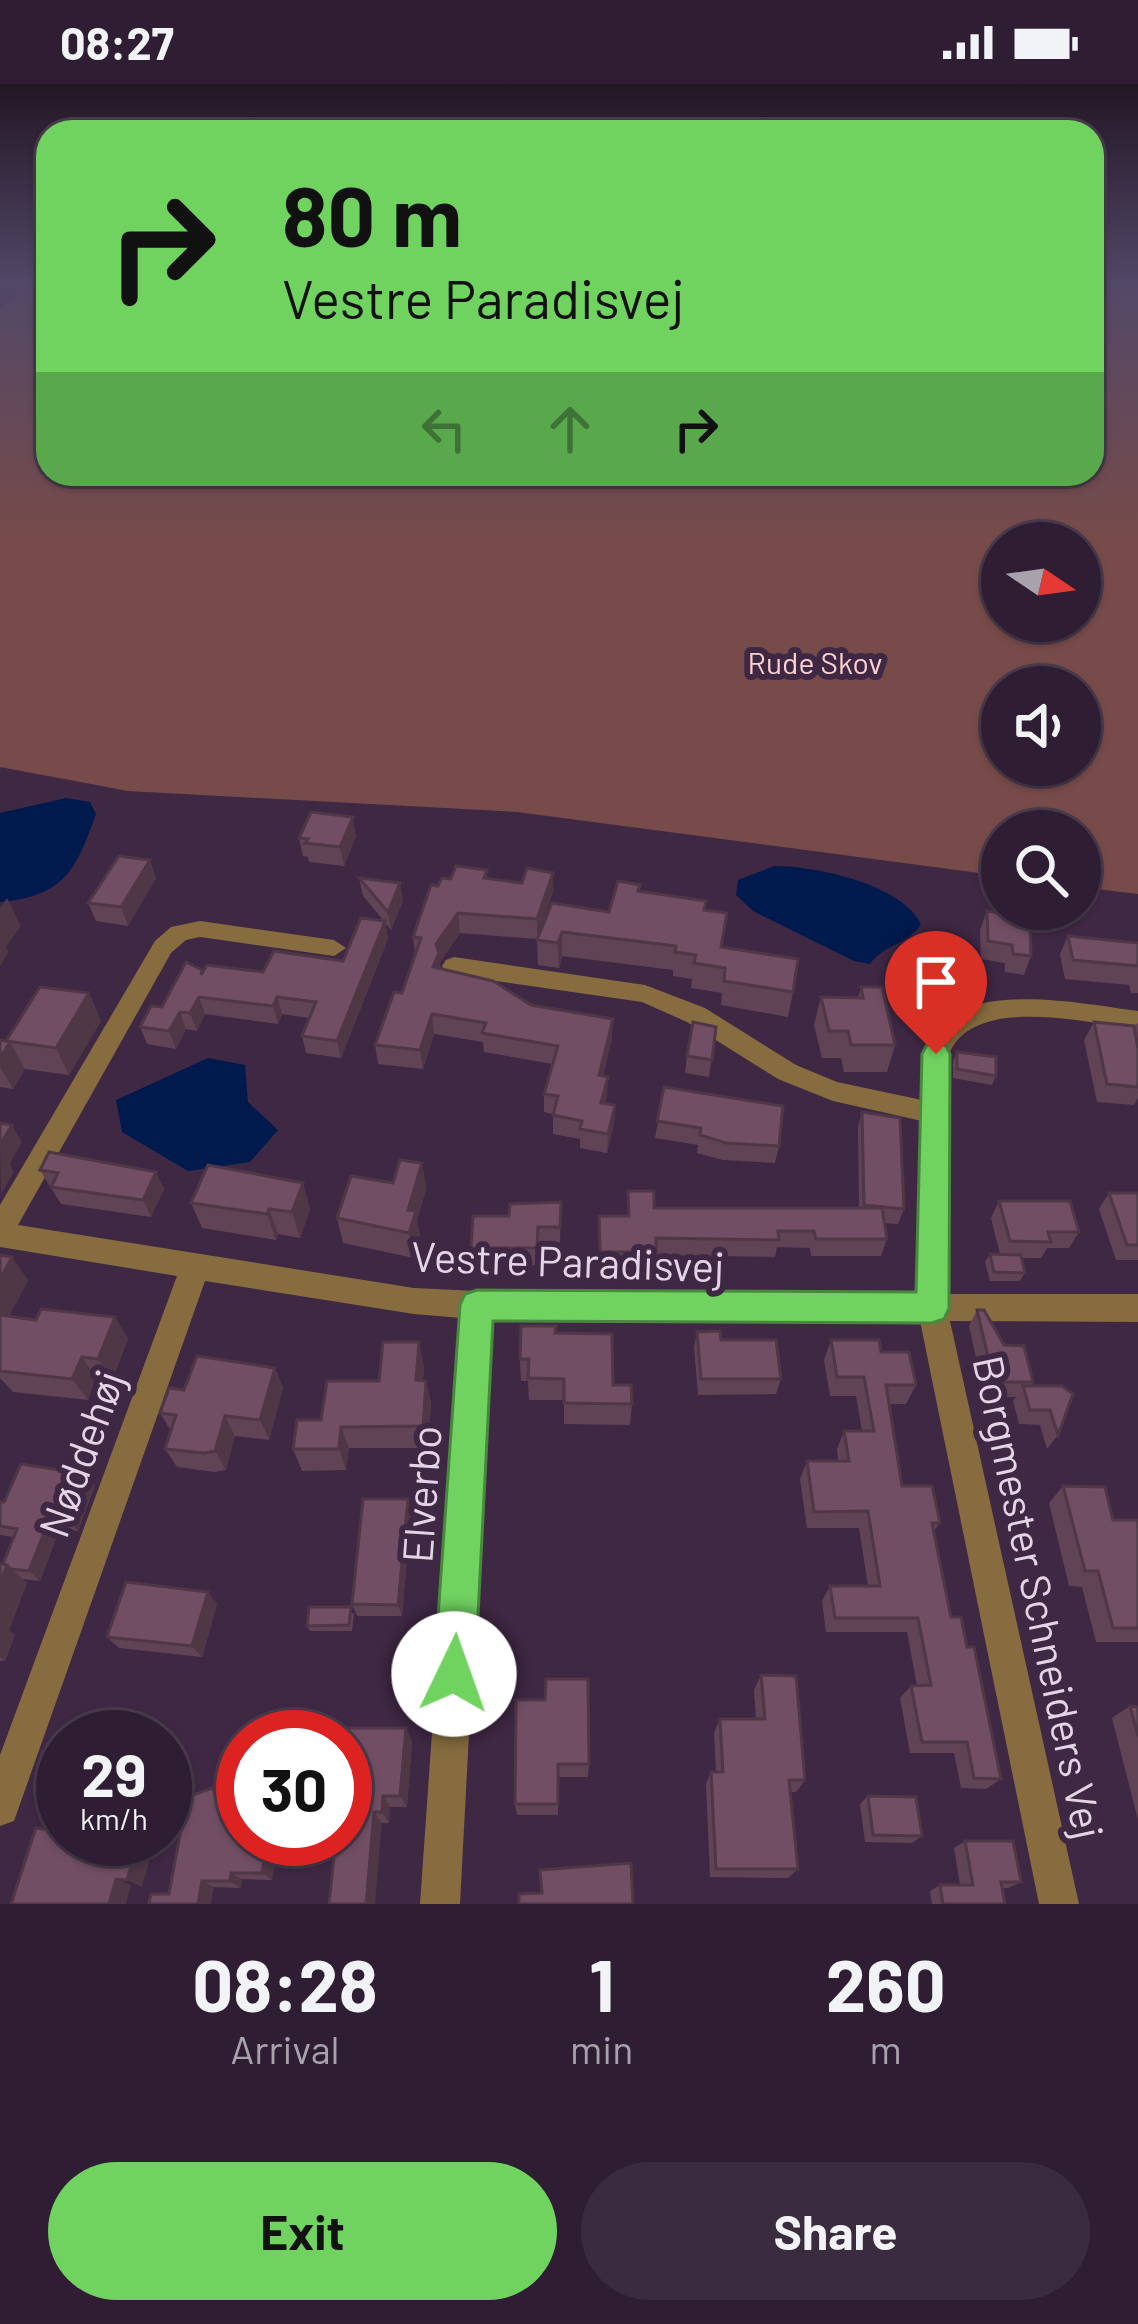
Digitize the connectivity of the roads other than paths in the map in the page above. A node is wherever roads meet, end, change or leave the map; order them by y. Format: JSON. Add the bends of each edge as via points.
{"nodes":[{"id":1,"x":334,"y":948,"type":"dead end"},
{"id":2,"x":454,"y":966,"type":"edge"},
{"id":3,"x":1138,"y":1020,"type":"edge"},
{"id":4,"x":933,"y":1113,"type":"junction"},
{"id":5,"x":0,"y":1233,"type":"edge"},
{"id":6,"x":196,"y":1265,"type":"junction"},
{"id":7,"x":477,"y":1305,"type":"junction"},
{"id":8,"x":932,"y":1308,"type":"junction"},
{"id":9,"x":1138,"y":1308,"type":"edge"},
{"id":10,"x":0,"y":1807,"type":"edge"},
{"id":11,"x":440,"y":1904,"type":"edge"},
{"id":12,"x":1059,"y":1904,"type":"edge"}],
"edges":[{"from":1,"to":5,"type":"street","via":[[200,929],[179,933],[163,947]]},
{"from":2,"to":4,"type":"street","via":[[645,994],[832,1091]]},
{"from":3,"to":4,"type":"street","name":"Borgmester Schneiders Vej","via":[[1000,1008],[968,1016],[947,1030],[936,1054]]},
{"from":4,"to":8,"type":"street","name":"Borgmester Schneiders Vej"},
{"from":5,"to":6,"type":"street","name":"Vestre Paradisvej"},
{"from":6,"to":7,"type":"street","name":"Vestre Paradisvej"},
{"from":6,"to":10,"type":"street","name":"Nøddehøj"},
{"from":7,"to":8,"type":"street","name":"Vestre Paradisvej"},
{"from":7,"to":11,"type":"street","name":"Elverbo"},
{"from":8,"to":9,"type":"street","name":"Vestre Paradisvej"},
{"from":8,"to":12,"type":"street","name":"Borgmester Schneiders Vej"}]}
